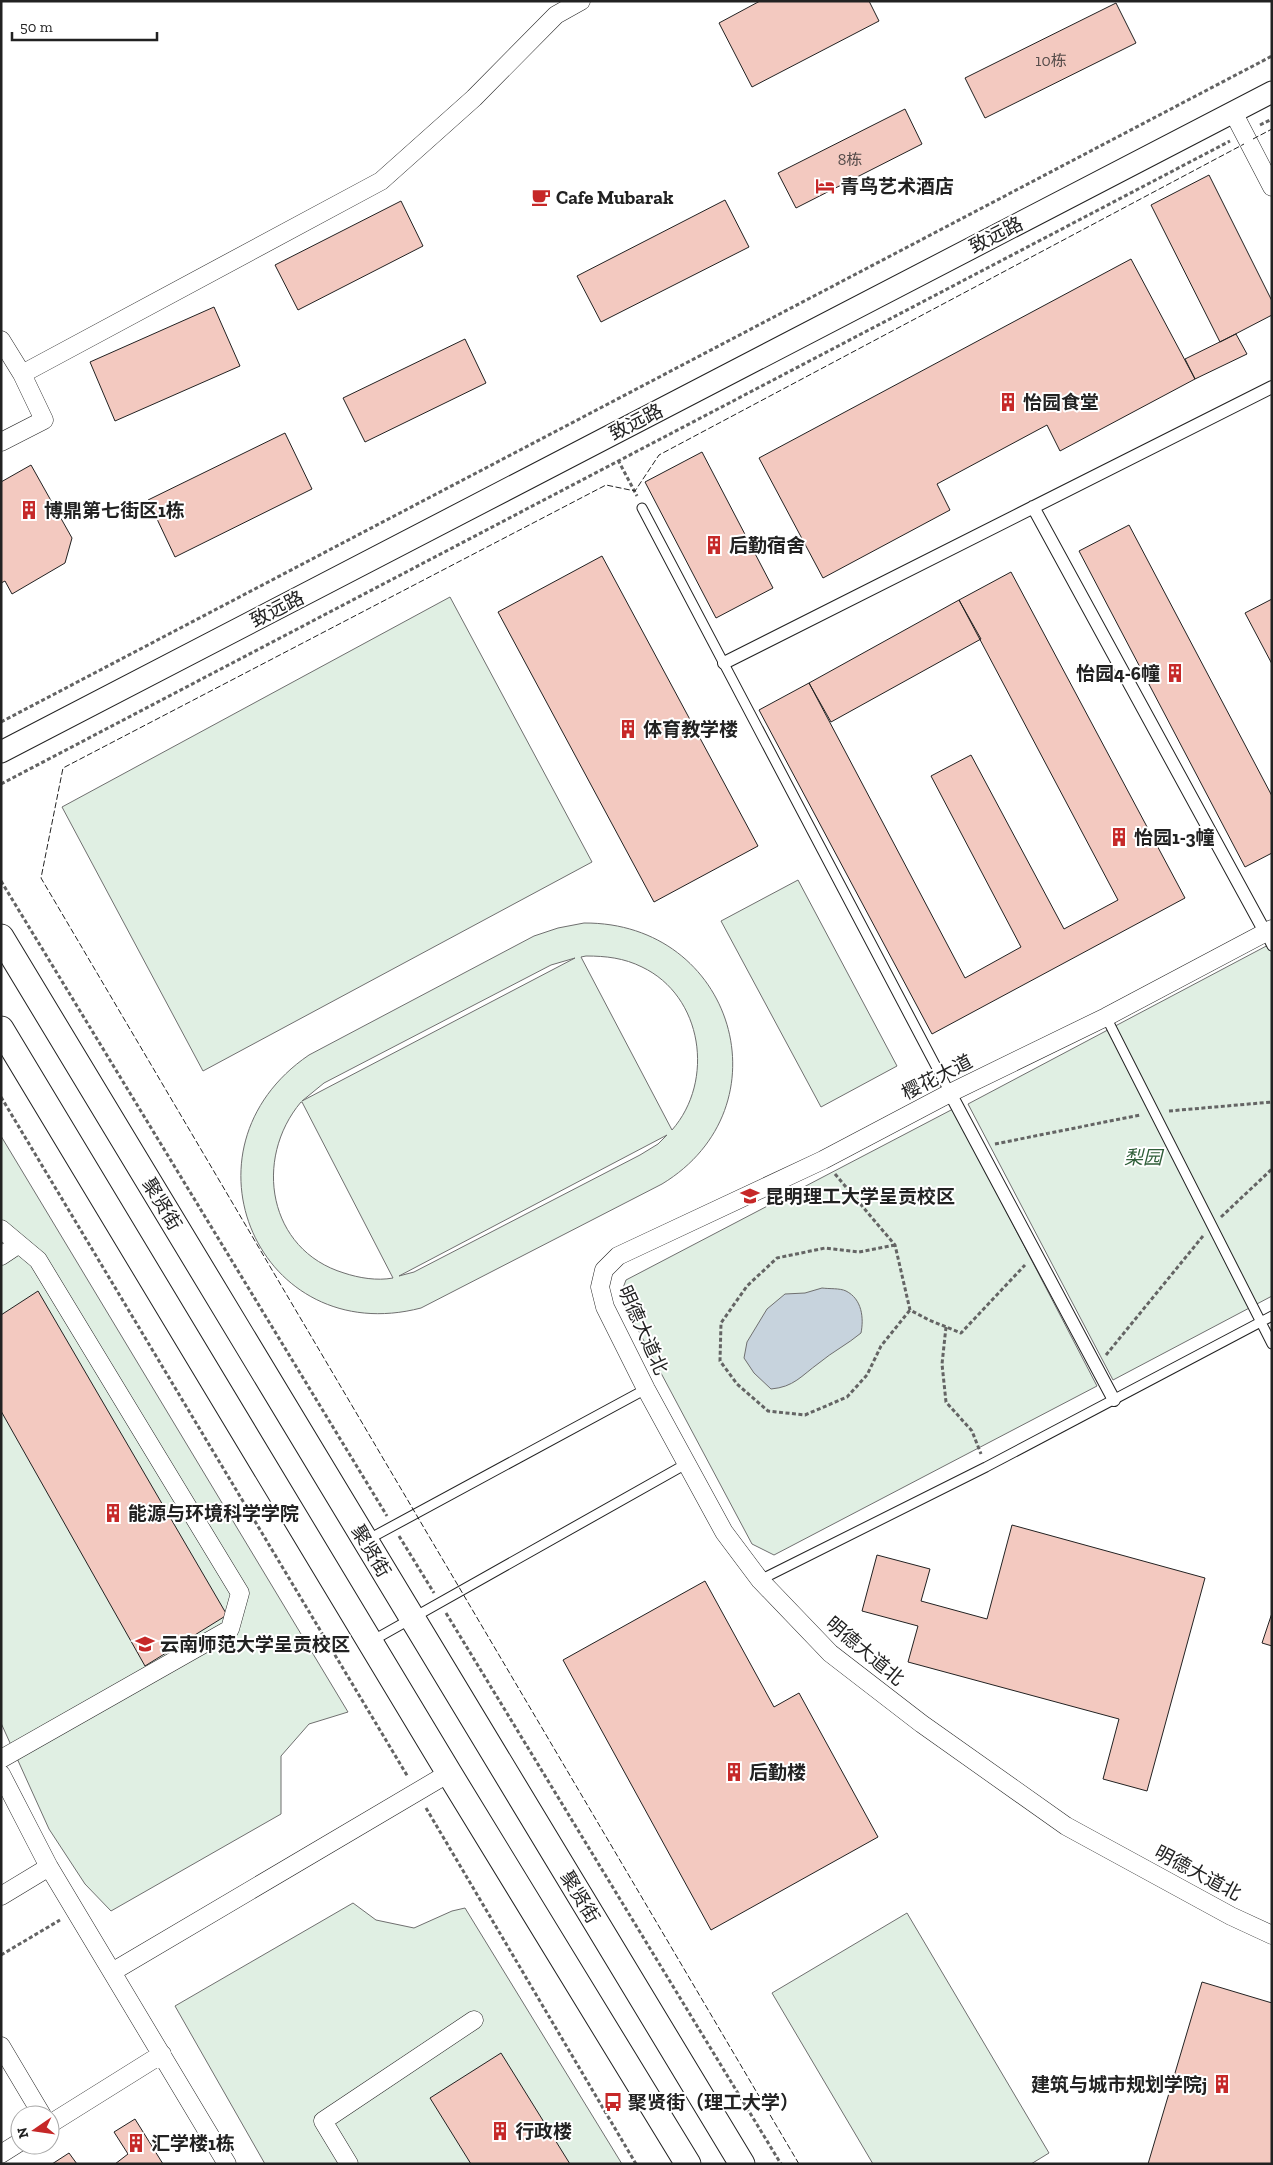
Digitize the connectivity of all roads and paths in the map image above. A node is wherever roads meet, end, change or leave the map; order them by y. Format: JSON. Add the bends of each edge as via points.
{"nodes":[{"id":1,"x":581,"y":1,"type":"edge"},
{"id":2,"x":1272,"y":56,"type":"edge"},
{"id":3,"x":1272,"y":92,"type":"edge"},
{"id":4,"x":1233,"y":112,"type":"junction"},
{"id":5,"x":1272,"y":119,"type":"edge"},
{"id":6,"x":1244,"y":133,"type":"junction"},
{"id":7,"x":1272,"y":187,"type":"edge"},
{"id":8,"x":1,"y":340,"type":"edge"},
{"id":9,"x":22,"y":374,"type":"junction"},
{"id":10,"x":1272,"y":387,"type":"edge"},
{"id":11,"x":606,"y":437,"type":"junction"},
{"id":12,"x":1,"y":442,"type":"edge"},
{"id":13,"x":618,"y":461,"type":"junction"},
{"id":14,"x":1033,"y":507,"type":"junction"},
{"id":15,"x":642,"y":508,"type":"joint"},
{"id":16,"x":724,"y":663,"type":"junction"},
{"id":17,"x":1,"y":722,"type":"edge"},
{"id":18,"x":1,"y":752,"type":"edge"},
{"id":19,"x":1,"y":784,"type":"edge"},
{"id":20,"x":1,"y":936,"type":"edge"},
{"id":21,"x":1269,"y":936,"type":"edge"},
{"id":22,"x":1106,"y":1017,"type":"junction"},
{"id":23,"x":1,"y":1029,"type":"edge"},
{"id":24,"x":950,"y":1093,"type":"junction"},
{"id":25,"x":1,"y":1097,"type":"edge"},
{"id":26,"x":1272,"y":1102,"type":"edge"},
{"id":27,"x":1154,"y":1112,"type":"junction"},
{"id":28,"x":979,"y":1148,"type":"junction"},
{"id":29,"x":823,"y":1160,"type":"junction"},
{"id":30,"x":1272,"y":1170,"type":"edge"},
{"id":31,"x":1211,"y":1226,"type":"junction"},
{"id":32,"x":1,"y":1229,"type":"edge"},
{"id":33,"x":19,"y":1244,"type":"junction"},
{"id":34,"x":895,"y":1245,"type":"junction"},
{"id":35,"x":1036,"y":1253,"type":"junction"},
{"id":36,"x":1,"y":1256,"type":"edge"},
{"id":37,"x":618,"y":1256,"type":"joint"},
{"id":38,"x":910,"y":1310,"type":"junction"},
{"id":39,"x":1272,"y":1316,"type":"edge"},
{"id":40,"x":1260,"y":1322,"type":"junction"},
{"id":41,"x":946,"y":1327,"type":"junction"},
{"id":42,"x":1272,"y":1344,"type":"edge"},
{"id":43,"x":1097,"y":1368,"type":"junction"},
{"id":44,"x":646,"y":1390,"type":"junction"},
{"id":45,"x":1114,"y":1400,"type":"junction"},
{"id":46,"x":686,"y":1464,"type":"junction"},
{"id":47,"x":986,"y":1467,"type":"junction"},
{"id":48,"x":364,"y":1541,"type":"junction"},
{"id":49,"x":760,"y":1580,"type":"junction"},
{"id":50,"x":412,"y":1619,"type":"junction"},
{"id":51,"x":370,"y":1642,"type":"junction"},
{"id":52,"x":1,"y":1759,"type":"edge"},
{"id":53,"x":449,"y":1773,"type":"junction"},
{"id":54,"x":1,"y":1774,"type":"edge"},
{"id":55,"x":416,"y":1791,"type":"junction"},
{"id":56,"x":49,"y":1867,"type":"junction"},
{"id":57,"x":1,"y":1896,"type":"edge"},
{"id":58,"x":75,"y":1911,"type":"junction"},
{"id":59,"x":1272,"y":1935,"type":"edge"},
{"id":60,"x":1,"y":1955,"type":"edge"},
{"id":61,"x":112,"y":1972,"type":"junction"},
{"id":62,"x":474,"y":2020,"type":"dead end"},
{"id":63,"x":1,"y":2046,"type":"edge"},
{"id":64,"x":162,"y":2054,"type":"junction"},
{"id":65,"x":36,"y":2105,"type":"edge"},
{"id":66,"x":60,"y":2118,"type":"edge"},
{"id":67,"x":227,"y":2164,"type":"edge"},
{"id":68,"x":349,"y":2164,"type":"edge"},
{"id":69,"x":636,"y":2164,"type":"edge"},
{"id":70,"x":688,"y":2164,"type":"edge"},
{"id":71,"x":742,"y":2164,"type":"edge"}],
"edges":[{"from":1,"to":9,"type":"street","via":[[556,15],[474,98],[380,181]]},
{"from":2,"to":17,"type":"path"},
{"from":3,"to":4,"type":"street","name":"致远路"},
{"from":4,"to":6,"type":"street"},
{"from":4,"to":11,"type":"street","name":"致远路"},
{"from":5,"to":6,"type":"path"},
{"from":6,"to":7,"type":"street"},
{"from":6,"to":13,"type":"path"},
{"from":8,"to":9,"type":"street"},
{"from":9,"to":12,"type":"street","via":[[44,420]]},
{"from":10,"to":14,"type":"street"},
{"from":11,"to":13,"type":"path"},
{"from":11,"to":18,"type":"street","name":"致远路"},
{"from":13,"to":15,"type":"path"},
{"from":13,"to":19,"type":"path"},
{"from":14,"to":16,"type":"street"},
{"from":14,"to":21,"type":"street"},
{"from":15,"to":16,"type":"lane"},
{"from":16,"to":24,"type":"lane"},
{"from":20,"to":48,"type":"main road","name":"聚贤街"},
{"from":21,"to":22,"type":"street","name":"樱花大道"},
{"from":22,"to":24,"type":"street","name":"樱花大道"},
{"from":22,"to":27,"type":"lane"},
{"from":23,"to":51,"type":"main road"},
{"from":24,"to":28,"type":"street"},
{"from":24,"to":29,"type":"street","name":"樱花大道"},
{"from":25,"to":55,"type":"path"},
{"from":26,"to":27,"type":"path"},
{"from":27,"to":28,"type":"path"},
{"from":27,"to":31,"type":"lane"},
{"from":28,"to":35,"type":"street"},
{"from":29,"to":34,"type":"path"},
{"from":29,"to":37,"type":"street","name":"樱花大道"},
{"from":30,"to":31,"type":"path"},
{"from":31,"to":40,"type":"lane"},
{"from":31,"to":43,"type":"path"},
{"from":32,"to":33,"type":"street"},
{"from":33,"to":36,"type":"street"},
{"from":33,"to":52,"type":"street","via":[[38,1260],[240,1593],[230,1629]]},
{"from":34,"to":38,"type":"path"},
{"from":34,"to":38,"type":"path","via":[[859,1252],[825,1248],[777,1258],[747,1286],[721,1323],[720,1361],[737,1384],[768,1411],[805,1415],[847,1397],[867,1375],[881,1346]]},
{"from":35,"to":41,"type":"path","via":[[961,1332]]},
{"from":35,"to":43,"type":"street"},
{"from":37,"to":44,"type":"street","name":"明德大道北","via":[[604,1270],[600,1286],[604,1307]]},
{"from":38,"to":41,"type":"path"},
{"from":39,"to":40,"type":"lane"},
{"from":40,"to":42,"type":"lane"},
{"from":40,"to":45,"type":"lane"},
{"from":41,"to":47,"type":"path","via":[[942,1364],[946,1402],[972,1431]]},
{"from":43,"to":45,"type":"street"},
{"from":44,"to":46,"type":"street","name":"明德大道北"},
{"from":44,"to":48,"type":"lane"},
{"from":45,"to":47,"type":"lane"},
{"from":46,"to":49,"type":"street","name":"明德大道北","via":[[724,1532]]},
{"from":46,"to":50,"type":"lane"},
{"from":47,"to":49,"type":"lane"},
{"from":48,"to":50,"type":"main road","name":"聚贤街"},
{"from":49,"to":59,"type":"street","name":"明德大道北","via":[[830,1653],[922,1724],[1066,1826]]},
{"from":50,"to":51,"type":"lane"},
{"from":50,"to":71,"type":"main road","name":"聚贤街"},
{"from":51,"to":53,"type":"main road"},
{"from":53,"to":55,"type":"street"},
{"from":53,"to":70,"type":"main road"},
{"from":54,"to":56,"type":"street"},
{"from":55,"to":61,"type":"street"},
{"from":55,"to":69,"type":"path"},
{"from":56,"to":57,"type":"street"},
{"from":56,"to":58,"type":"street"},
{"from":58,"to":60,"type":"path"},
{"from":58,"to":61,"type":"street"},
{"from":61,"to":64,"type":"street"},
{"from":62,"to":68,"type":"street","via":[[322,2121]]},
{"from":63,"to":65,"type":"street"},
{"from":64,"to":66,"type":"street"},
{"from":64,"to":67,"type":"street"}]}
